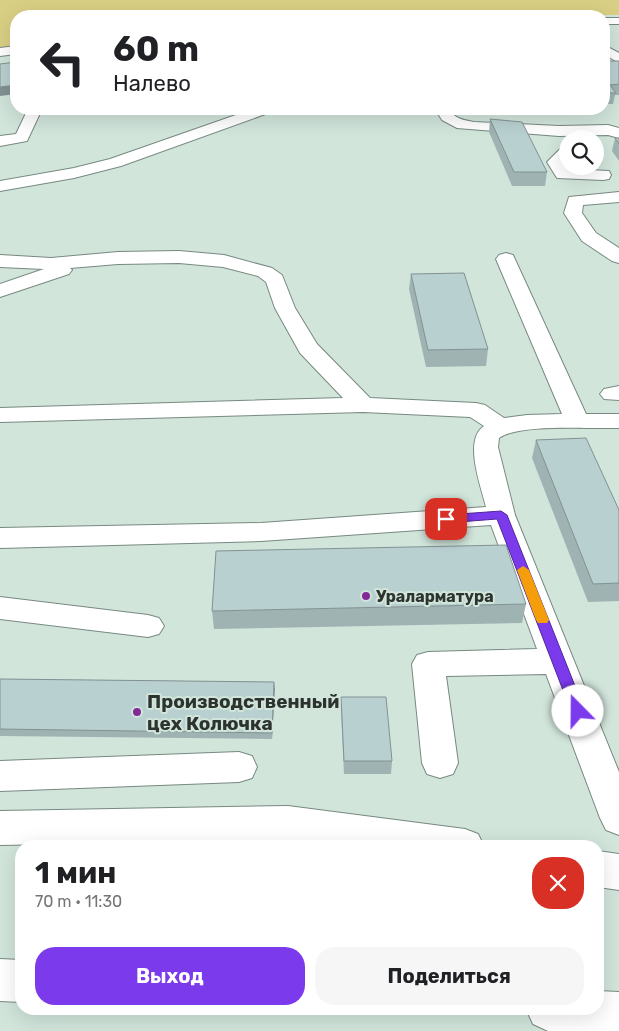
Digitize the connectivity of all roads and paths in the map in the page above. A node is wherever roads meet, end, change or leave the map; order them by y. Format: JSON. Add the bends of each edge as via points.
{"nodes":[{"id":1,"x":32,"y":115,"type":"edge"},
{"id":2,"x":249,"y":115,"type":"edge"},
{"id":3,"x":446,"y":115,"type":"edge"},
{"id":4,"x":559,"y":131,"type":"edge"},
{"id":5,"x":0,"y":141,"type":"edge"},
{"id":6,"x":559,"y":158,"type":"edge"},
{"id":7,"x":559,"y":168,"type":"edge"},
{"id":8,"x":0,"y":186,"type":"edge"},
{"id":9,"x":619,"y":197,"type":"edge"},
{"id":10,"x":619,"y":256,"type":"edge"},
{"id":11,"x":506,"y":259,"type":"dead end"},
{"id":12,"x":0,"y":261,"type":"edge"},
{"id":13,"x":85,"y":262,"type":"junction"},
{"id":14,"x":0,"y":291,"type":"edge"},
{"id":15,"x":363,"y":406,"type":"junction"},
{"id":16,"x":0,"y":414,"type":"edge"},
{"id":17,"x":577,"y":421,"type":"junction"},
{"id":18,"x":619,"y":421,"type":"edge"},
{"id":19,"x":500,"y":426,"type":"junction"},
{"id":20,"x":501,"y":515,"type":"junction"},
{"id":21,"x":0,"y":538,"type":"edge"},
{"id":22,"x":0,"y":608,"type":"edge"},
{"id":23,"x":148,"y":626,"type":"dead end"},
{"id":24,"x":559,"y":661,"type":"junction"},
{"id":25,"x":440,"y":763,"type":"dead end"},
{"id":26,"x":239,"y":767,"type":"dead end"},
{"id":27,"x":0,"y":776,"type":"edge"},
{"id":28,"x":619,"y":818,"type":"edge"},
{"id":29,"x":0,"y":828,"type":"edge"},
{"id":30,"x":417,"y":840,"type":"edge"},
{"id":31,"x":604,"y":869,"type":"edge"},
{"id":32,"x":619,"y":872,"type":"edge"},
{"id":33,"x":0,"y":980,"type":"edge"},
{"id":34,"x":15,"y":980,"type":"edge"},
{"id":35,"x":604,"y":1013,"type":"edge"},
{"id":36,"x":619,"y":1014,"type":"edge"}],
"edges":[{"from":1,"to":5,"type":"street","via":[[22,138]]},
{"from":2,"to":8,"type":"street","via":[[115,163]]},
{"from":3,"to":4,"type":"street","via":[[458,124]]},
{"from":6,"to":7,"type":"street","via":[[555,162]]},
{"from":9,"to":10,"type":"street","via":[[575,201],[573,213],[590,237]]},
{"from":11,"to":17,"type":"street"},
{"from":12,"to":13,"type":"street"},
{"from":13,"to":14,"type":"street"},
{"from":13,"to":15,"type":"street","via":[[179,257],[224,261],[265,272],[274,279],[285,308],[308,348]]},
{"from":15,"to":16,"type":"street"},
{"from":15,"to":19,"type":"street","via":[[476,410]]},
{"from":17,"to":18,"type":"street"},
{"from":17,"to":19,"type":"street"},
{"from":19,"to":20,"type":"street","via":[[487,435],[485,447]]},
{"from":20,"to":21,"type":"street","via":[[261,532]]},
{"from":20,"to":24,"type":"street"},
{"from":22,"to":23,"type":"street"},
{"from":24,"to":25,"type":"street","via":[[428,664]]},
{"from":24,"to":28,"type":"street"},
{"from":26,"to":27,"type":"street"},
{"from":29,"to":30,"type":"street","via":[[288,824]]},
{"from":31,"to":32,"type":"street"},
{"from":33,"to":34,"type":"street"},
{"from":35,"to":36,"type":"street"}]}
